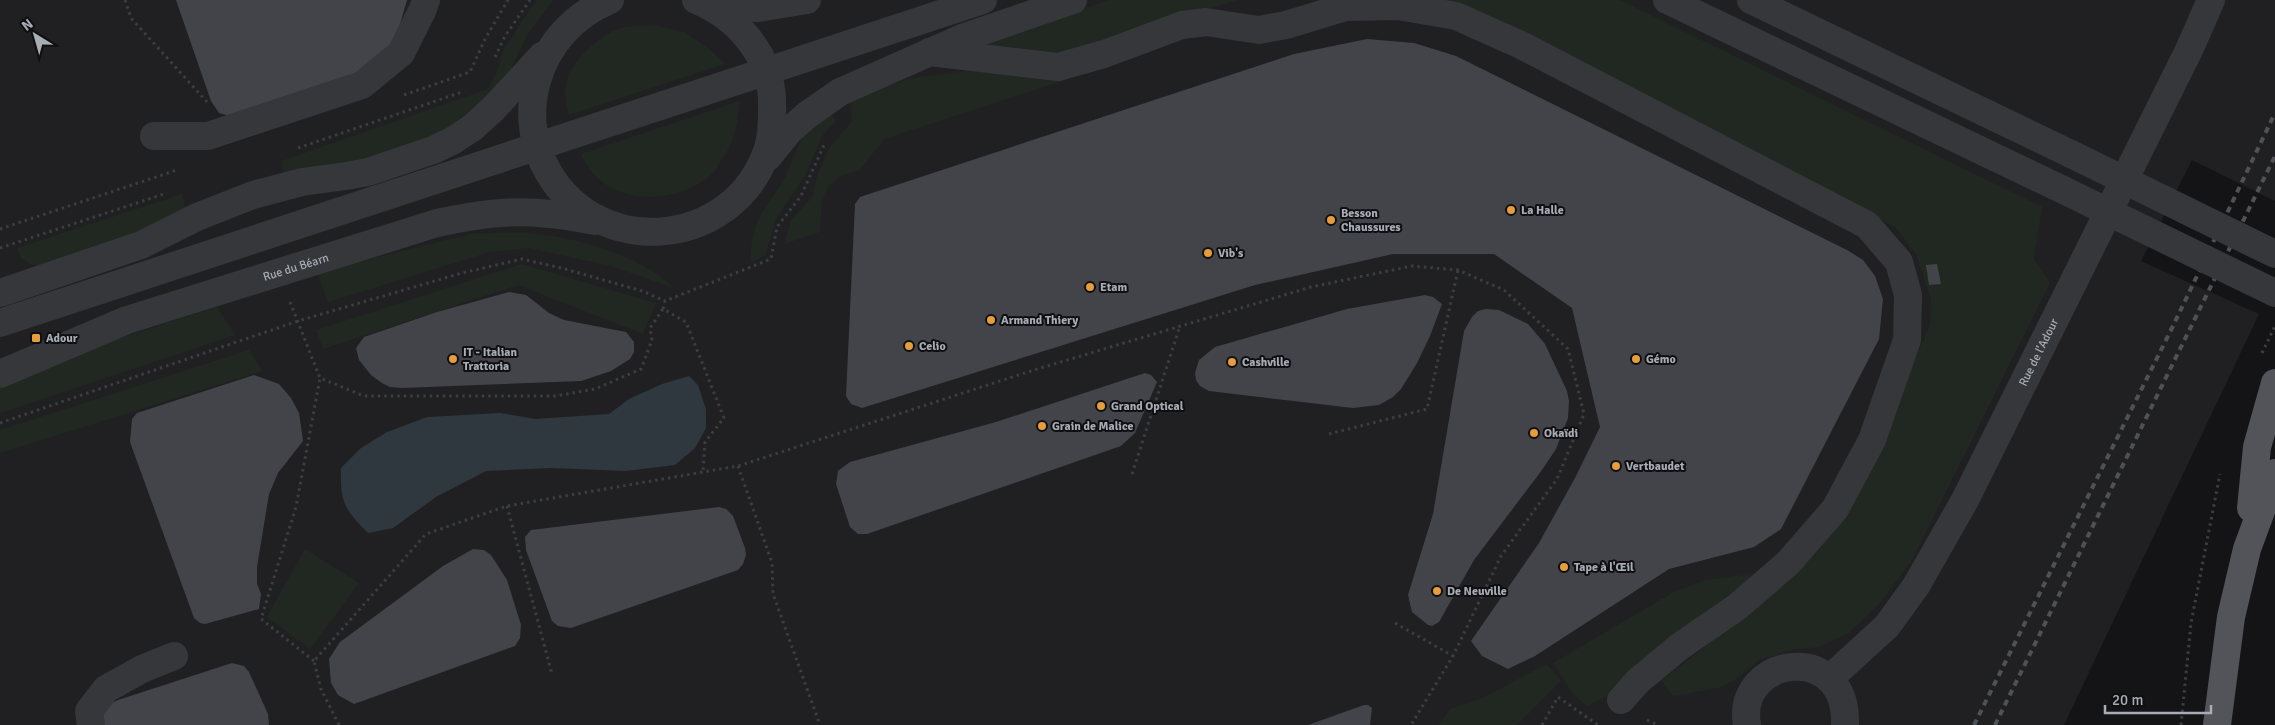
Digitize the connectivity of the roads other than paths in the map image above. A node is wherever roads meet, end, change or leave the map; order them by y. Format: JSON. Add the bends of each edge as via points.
{"nodes":[{"id":1,"x":426,"y":0,"type":"edge"},
{"id":2,"x":571,"y":0,"type":"edge"},
{"id":3,"x":610,"y":0,"type":"edge"},
{"id":4,"x":807,"y":0,"type":"edge"},
{"id":5,"x":983,"y":0,"type":"edge"},
{"id":6,"x":1073,"y":0,"type":"edge"},
{"id":7,"x":1667,"y":0,"type":"edge"},
{"id":8,"x":1751,"y":0,"type":"edge"},
{"id":9,"x":2211,"y":0,"type":"edge"},
{"id":10,"x":702,"y":2,"type":"edge"},
{"id":11,"x":558,"y":38,"type":"junction"},
{"id":12,"x":929,"y":52,"type":"junction"},
{"id":13,"x":766,"y":70,"type":"junction"},
{"id":14,"x":154,"y":136,"type":"dead end"},
{"id":15,"x":537,"y":146,"type":"junction"},
{"id":16,"x":760,"y":168,"type":"junction"},
{"id":17,"x":604,"y":222,"type":"junction"},
{"id":18,"x":2275,"y":254,"type":"edge"},
{"id":19,"x":0,"y":293,"type":"edge"},
{"id":20,"x":2275,"y":293,"type":"edge"},
{"id":21,"x":0,"y":323,"type":"edge"},
{"id":22,"x":0,"y":374,"type":"edge"},
{"id":23,"x":2275,"y":382,"type":"edge"},
{"id":24,"x":2275,"y":473,"type":"edge"},
{"id":25,"x":2247,"y":549,"type":"junction"},
{"id":26,"x":174,"y":656,"type":"dead end"},
{"id":27,"x":1830,"y":679,"type":"junction"},
{"id":28,"x":1621,"y":700,"type":"dead end"},
{"id":29,"x":91,"y":725,"type":"edge"},
{"id":30,"x":1747,"y":725,"type":"edge"},
{"id":31,"x":1845,"y":725,"type":"edge"},
{"id":32,"x":2217,"y":725,"type":"edge"}],
"edges":[{"from":1,"to":14,"type":"street","via":[[401,53],[362,84],[208,136]]},
{"from":2,"to":11,"type":"street"},
{"from":3,"to":11,"type":"street","via":[[586,12]]},
{"from":4,"to":10,"type":"street","via":[[758,8]]},
{"from":5,"to":13,"type":"street"},
{"from":6,"to":12,"type":"street"},
{"from":7,"to":20,"type":"street","bridge":true},
{"from":8,"to":18,"type":"street","bridge":true},
{"from":9,"to":27,"type":"street","name":"Rue de l'Adour","via":[[1965,500],[1916,586],[1886,626]]},
{"from":10,"to":13,"type":"street","via":[[736,24]]},
{"from":11,"to":15,"type":"street","via":[[540,71],[532,105]]},
{"from":11,"to":19,"type":"street","via":[[493,109],[472,128],[446,144],[368,172],[302,182],[253,195],[197,217],[141,245]]},
{"from":12,"to":16,"type":"street","via":[[822,103],[790,130]]},
{"from":12,"to":28,"type":"street","via":[[1058,67],[1104,54],[1182,24],[1206,22],[1259,30],[1345,8],[1398,6],[1456,16],[1521,45],[1867,225],[1898,262],[1908,295],[1907,340],[1872,440],[1835,509],[1788,563],[1737,607],[1679,647],[1638,681]]},
{"from":13,"to":15,"type":"street"},
{"from":13,"to":16,"type":"street","via":[[772,92],[773,125]]},
{"from":15,"to":17,"type":"street","via":[[552,178],[566,196]]},
{"from":15,"to":21,"type":"street"},
{"from":16,"to":17,"type":"street","via":[[733,202],[699,223],[674,230],[648,232],[618,228]]},
{"from":17,"to":22,"type":"street","name":"Rue du Béarn","via":[[549,213],[514,212],[475,215],[437,223],[120,323]]},
{"from":23,"to":25,"type":"main road","via":[[2257,447]]},
{"from":24,"to":25,"type":"main road"},
{"from":25,"to":32,"type":"main road","via":[[2231,616]]},
{"from":26,"to":29,"type":"street","via":[[106,689],[89,711]]},
{"from":27,"to":30,"type":"street","via":[[1816,670],[1800,666],[1783,668],[1768,675],[1756,686],[1748,701]]},
{"from":27,"to":31,"type":"street","via":[[1846,709]]}]}
